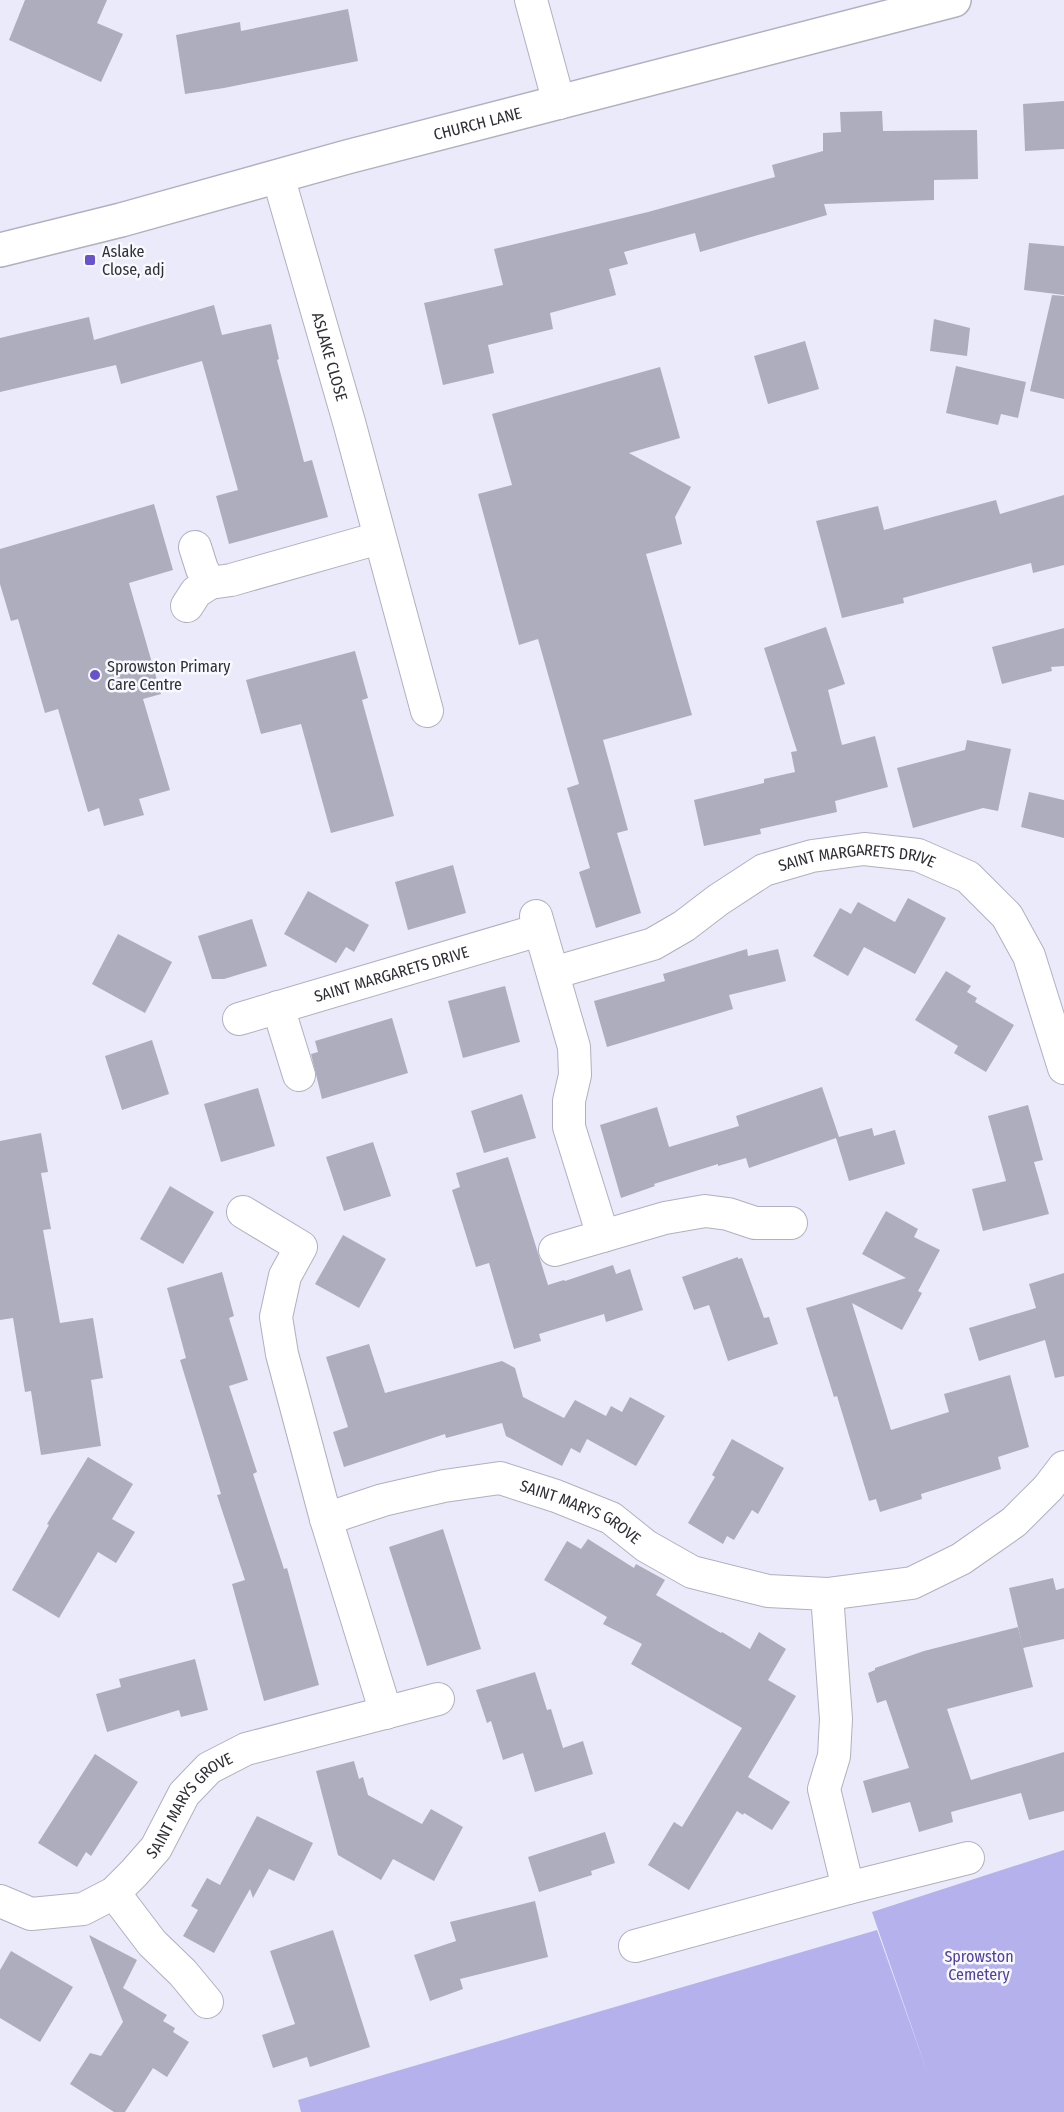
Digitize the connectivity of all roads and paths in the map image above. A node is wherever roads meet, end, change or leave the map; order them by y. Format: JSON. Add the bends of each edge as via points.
{"nodes":[{"id":1,"x":531,"y":0,"type":"edge"},
{"id":2,"x":954,"y":0,"type":"edge"},
{"id":3,"x":559,"y":103,"type":"junction"},
{"id":4,"x":278,"y":176,"type":"junction"},
{"id":5,"x":0,"y":250,"type":"edge"},
{"id":6,"x":379,"y":538,"type":"junction"},
{"id":7,"x":195,"y":547,"type":"dead end"},
{"id":8,"x":210,"y":583,"type":"junction"},
{"id":9,"x":187,"y":606,"type":"dead end"},
{"id":10,"x":427,"y":711,"type":"dead end"},
{"id":11,"x":553,"y":973,"type":"junction"},
{"id":12,"x":279,"y":1007,"type":"junction"},
{"id":13,"x":239,"y":1019,"type":"dead end"},
{"id":14,"x":1064,"y":1068,"type":"edge"},
{"id":15,"x":299,"y":1075,"type":"dead end"},
{"id":16,"x":243,"y":1212,"type":"dead end"},
{"id":17,"x":791,"y":1223,"type":"dead end"},
{"id":18,"x":603,"y":1236,"type":"junction"},
{"id":19,"x":555,"y":1250,"type":"dead end"},
{"id":20,"x":1064,"y":1467,"type":"edge"},
{"id":21,"x":326,"y":1519,"type":"junction"},
{"id":22,"x":827,"y":1594,"type":"junction"},
{"id":23,"x":438,"y":1699,"type":"dead end"},
{"id":24,"x":386,"y":1713,"type":"junction"},
{"id":25,"x":968,"y":1858,"type":"dead end"},
{"id":26,"x":848,"y":1888,"type":"junction"},
{"id":27,"x":114,"y":1893,"type":"junction"},
{"id":28,"x":0,"y":1901,"type":"edge"},
{"id":29,"x":635,"y":1946,"type":"dead end"},
{"id":30,"x":207,"y":2002,"type":"dead end"}],
"edges":[{"from":1,"to":3,"type":"street"},
{"from":2,"to":3,"type":"street","name":"CHURCH LANE"},
{"from":3,"to":4,"type":"street","name":"CHURCH LANE"},
{"from":4,"to":5,"type":"street","name":"CHURCH LANE"},
{"from":4,"to":6,"type":"street","name":"ASLAKE CLOSE"},
{"from":6,"to":8,"type":"street"},
{"from":6,"to":10,"type":"street","name":"ASLAKE CLOSE"},
{"from":7,"to":8,"type":"street"},
{"from":8,"to":9,"type":"street","via":[[196,592]]},
{"from":11,"to":12,"type":"street","name":"SAINT MARGARETS DRIVE","via":[[537,923]]},
{"from":11,"to":14,"type":"street","name":"SAINT MARGARETS DRIVE","via":[[653,944],[764,870],[812,856],[864,849],[918,855],[968,877],[1007,916],[1029,956]]},
{"from":11,"to":18,"type":"street","name":"SAINT MARGARETS DRIVE","via":[[574,1047],[569,1127]]},
{"from":12,"to":13,"type":"street","name":"SAINT MARGARETS DRIVE"},
{"from":12,"to":15,"type":"street"},
{"from":16,"to":21,"type":"street","via":[[301,1247],[285,1276],[276,1317],[282,1354]]},
{"from":17,"to":18,"type":"street","via":[[755,1223],[705,1211]]},
{"from":18,"to":19,"type":"street"},
{"from":20,"to":22,"type":"street","name":"SAINT MARYS GROVE","via":[[1014,1522],[961,1559],[912,1583]]},
{"from":21,"to":22,"type":"street","name":"SAINT MARYS GROVE","via":[[383,1500],[500,1478],[611,1518],[646,1546],[692,1572],[768,1591]]},
{"from":21,"to":24,"type":"street"},
{"from":22,"to":26,"type":"street","via":[[836,1719],[834,1756],[824,1789]]},
{"from":23,"to":24,"type":"street","name":"SAINT MARYS GROVE"},
{"from":24,"to":27,"type":"street","name":"SAINT MARYS GROVE","via":[[246,1749],[209,1768],[184,1794],[156,1848]]},
{"from":25,"to":26,"type":"street"},
{"from":26,"to":29,"type":"street"},
{"from":27,"to":28,"type":"street","name":"SAINT MARYS GROVE","via":[[83,1909],[31,1914]]},
{"from":27,"to":30,"type":"street","via":[[152,1944]]}]}
